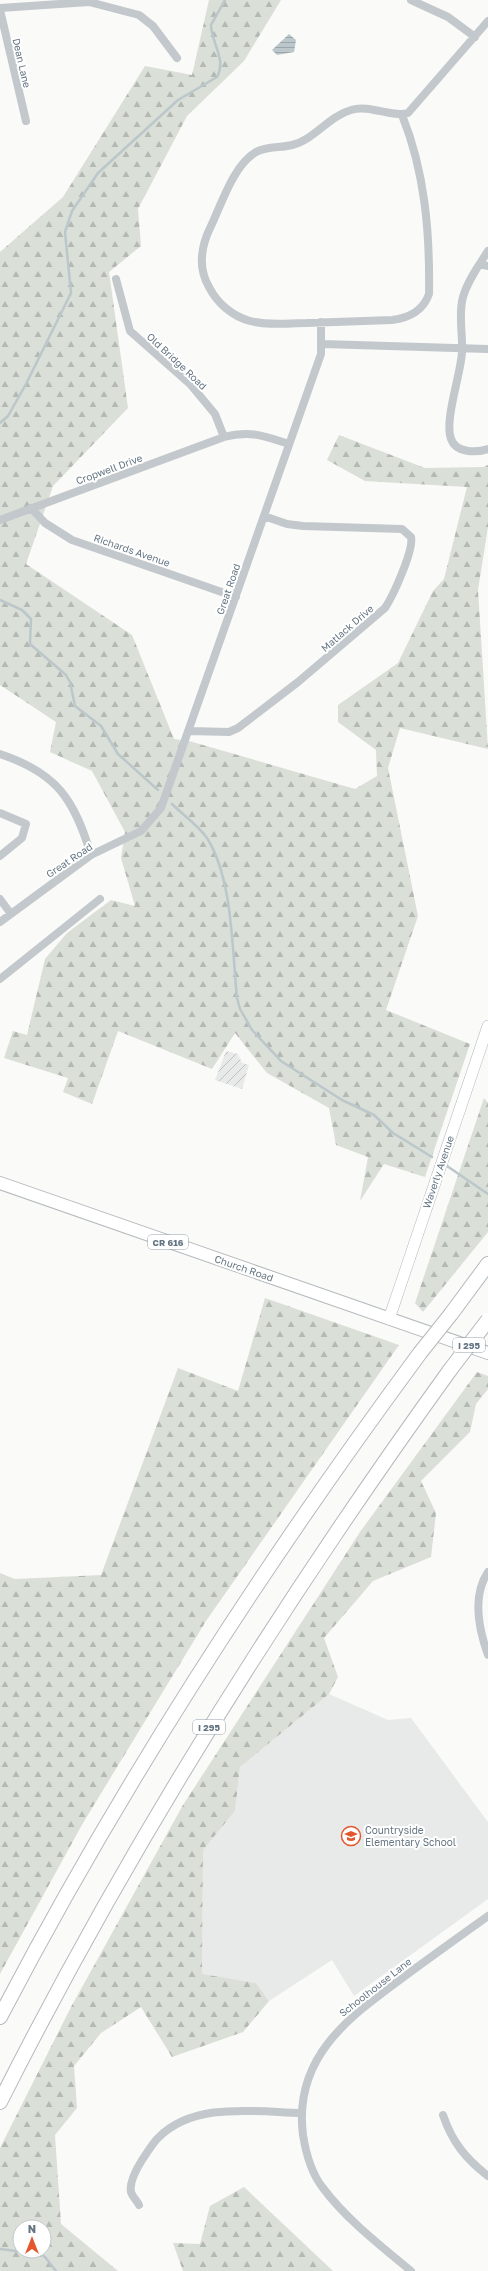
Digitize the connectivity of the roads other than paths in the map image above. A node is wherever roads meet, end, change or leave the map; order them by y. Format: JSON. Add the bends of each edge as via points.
{"nodes":[{"id":1,"x":411,"y":0,"type":"edge"},
{"id":2,"x":89,"y":1,"type":"edge"},
{"id":3,"x":0,"y":9,"type":"edge"},
{"id":4,"x":488,"y":21,"type":"edge"},
{"id":5,"x":475,"y":37,"type":"junction"},
{"id":6,"x":177,"y":58,"type":"dead end"},
{"id":7,"x":402,"y":115,"type":"junction"},
{"id":8,"x":26,"y":121,"type":"dead end"},
{"id":9,"x":488,"y":251,"type":"edge"},
{"id":10,"x":484,"y":265,"type":"edge"},
{"id":11,"x":116,"y":279,"type":"dead end"},
{"id":12,"x":321,"y":322,"type":"junction"},
{"id":13,"x":322,"y":344,"type":"junction"},
{"id":14,"x":462,"y":349,"type":"junction"},
{"id":15,"x":488,"y":349,"type":"edge"},
{"id":16,"x":224,"y":437,"type":"junction"},
{"id":17,"x":289,"y":444,"type":"junction"},
{"id":18,"x":488,"y":449,"type":"edge"},
{"id":19,"x":31,"y":508,"type":"junction"},
{"id":20,"x":264,"y":516,"type":"junction"},
{"id":21,"x":0,"y":520,"type":"edge"},
{"id":22,"x":236,"y":597,"type":"junction"},
{"id":23,"x":189,"y":732,"type":"junction"},
{"id":24,"x":0,"y":754,"type":"edge"},
{"id":25,"x":0,"y":813,"type":"edge"},
{"id":26,"x":91,"y":855,"type":"junction"},
{"id":27,"x":0,"y":856,"type":"edge"},
{"id":28,"x":0,"y":899,"type":"edge"},
{"id":29,"x":100,"y":899,"type":"dead end"},
{"id":30,"x":11,"y":914,"type":"junction"},
{"id":31,"x":0,"y":922,"type":"edge"},
{"id":32,"x":0,"y":978,"type":"edge"},
{"id":33,"x":488,"y":1026,"type":"edge"},
{"id":34,"x":0,"y":1183,"type":"edge"},
{"id":35,"x":488,"y":1264,"type":"edge"},
{"id":36,"x":389,"y":1319,"type":"junction"},
{"id":37,"x":488,"y":1320,"type":"edge"},
{"id":38,"x":488,"y":1353,"type":"edge"},
{"id":39,"x":488,"y":1572,"type":"edge"},
{"id":40,"x":488,"y":1655,"type":"edge"},
{"id":41,"x":488,"y":1916,"type":"edge"},
{"id":42,"x":0,"y":2017,"type":"edge"},
{"id":43,"x":0,"y":2102,"type":"edge"},
{"id":44,"x":302,"y":2113,"type":"junction"},
{"id":45,"x":443,"y":2115,"type":"dead end"},
{"id":46,"x":488,"y":2176,"type":"edge"},
{"id":47,"x":139,"y":2205,"type":"dead end"},
{"id":48,"x":411,"y":2271,"type":"edge"}],
"edges":[{"from":1,"to":5,"type":"street","via":[[448,17]]},
{"from":2,"to":3,"type":"street"},
{"from":2,"to":6,"type":"street","via":[[139,14],[153,26]]},
{"from":3,"to":8,"type":"street","name":"Dean Lane"},
{"from":4,"to":5,"type":"street"},
{"from":5,"to":7,"type":"street","via":[[413,108]]},
{"from":7,"to":12,"type":"street","via":[[420,174],[426,208],[429,284],[426,302],[420,310],[402,319]]},
{"from":7,"to":12,"type":"street","via":[[377,109],[352,109],[301,141],[255,153],[236,176],[205,239],[201,261],[208,286],[227,310],[249,321],[271,324]]},
{"from":9,"to":10,"type":"street"},
{"from":10,"to":14,"type":"street","via":[[463,297]]},
{"from":11,"to":16,"type":"street","name":"Old Bridge Road","via":[[130,331],[190,384],[215,414]]},
{"from":12,"to":13,"type":"street","name":"Great Road"},
{"from":13,"to":14,"type":"street"},
{"from":13,"to":17,"type":"street","name":"Great Road","via":[[321,354]]},
{"from":14,"to":15,"type":"street"},
{"from":14,"to":18,"type":"street","via":[[449,434],[454,446],[460,449]]},
{"from":16,"to":17,"type":"street","via":[[250,433]]},
{"from":16,"to":19,"type":"street","name":"Cropwell Drive"},
{"from":17,"to":20,"type":"street","name":"Great Road"},
{"from":19,"to":21,"type":"street","name":"Cropwell Drive"},
{"from":19,"to":22,"type":"street","name":"Richards Avenue","via":[[45,523],[72,540]]},
{"from":20,"to":22,"type":"street","name":"Great Road"},
{"from":20,"to":23,"type":"street","name":"Matlack Drive","via":[[287,524],[303,526],[402,529],[411,537],[410,548],[385,608],[298,682],[234,730]]},
{"from":22,"to":23,"type":"street","name":"Great Road"},
{"from":23,"to":26,"type":"street","name":"Great Road","via":[[167,795],[156,815],[141,830]]},
{"from":24,"to":26,"type":"street","via":[[31,766],[56,784],[72,805]]},
{"from":25,"to":27,"type":"street","via":[[26,824],[22,838]]},
{"from":26,"to":30,"type":"street","name":"Great Road"},
{"from":28,"to":30,"type":"street"},
{"from":29,"to":32,"type":"street"},
{"from":30,"to":31,"type":"street","name":"Great Road"},
{"from":33,"to":36,"type":"street","name":"Waverly Avenue"},
{"from":34,"to":36,"type":"main road","name":"Church Road","number":"CR 616"},
{"from":35,"to":42,"type":"highway","bridge":true,"via":[[420,1353],[297,1524],[176,1709],[97,1842]]},
{"from":36,"to":38,"type":"main road","name":"Church Road","number":"CR 616"},
{"from":37,"to":43,"type":"highway","number":"I 295","bridge":true,"via":[[333,1535],[216,1715],[115,1887]]},
{"from":39,"to":40,"type":"street","via":[[479,1595],[480,1625]]},
{"from":41,"to":44,"type":"street","name":"Schoolhouse Lane","via":[[384,1991],[338,2030],[312,2069],[305,2090]]},
{"from":44,"to":47,"type":"street","via":[[222,2112],[203,2114],[176,2126],[158,2138],[139,2164],[133,2179],[132,2192]]},
{"from":44,"to":48,"type":"street","name":"Schoolhouse Lane","via":[[309,2161],[323,2189],[347,2216]]},
{"from":45,"to":46,"type":"street","via":[[457,2147],[470,2162]]}]}
